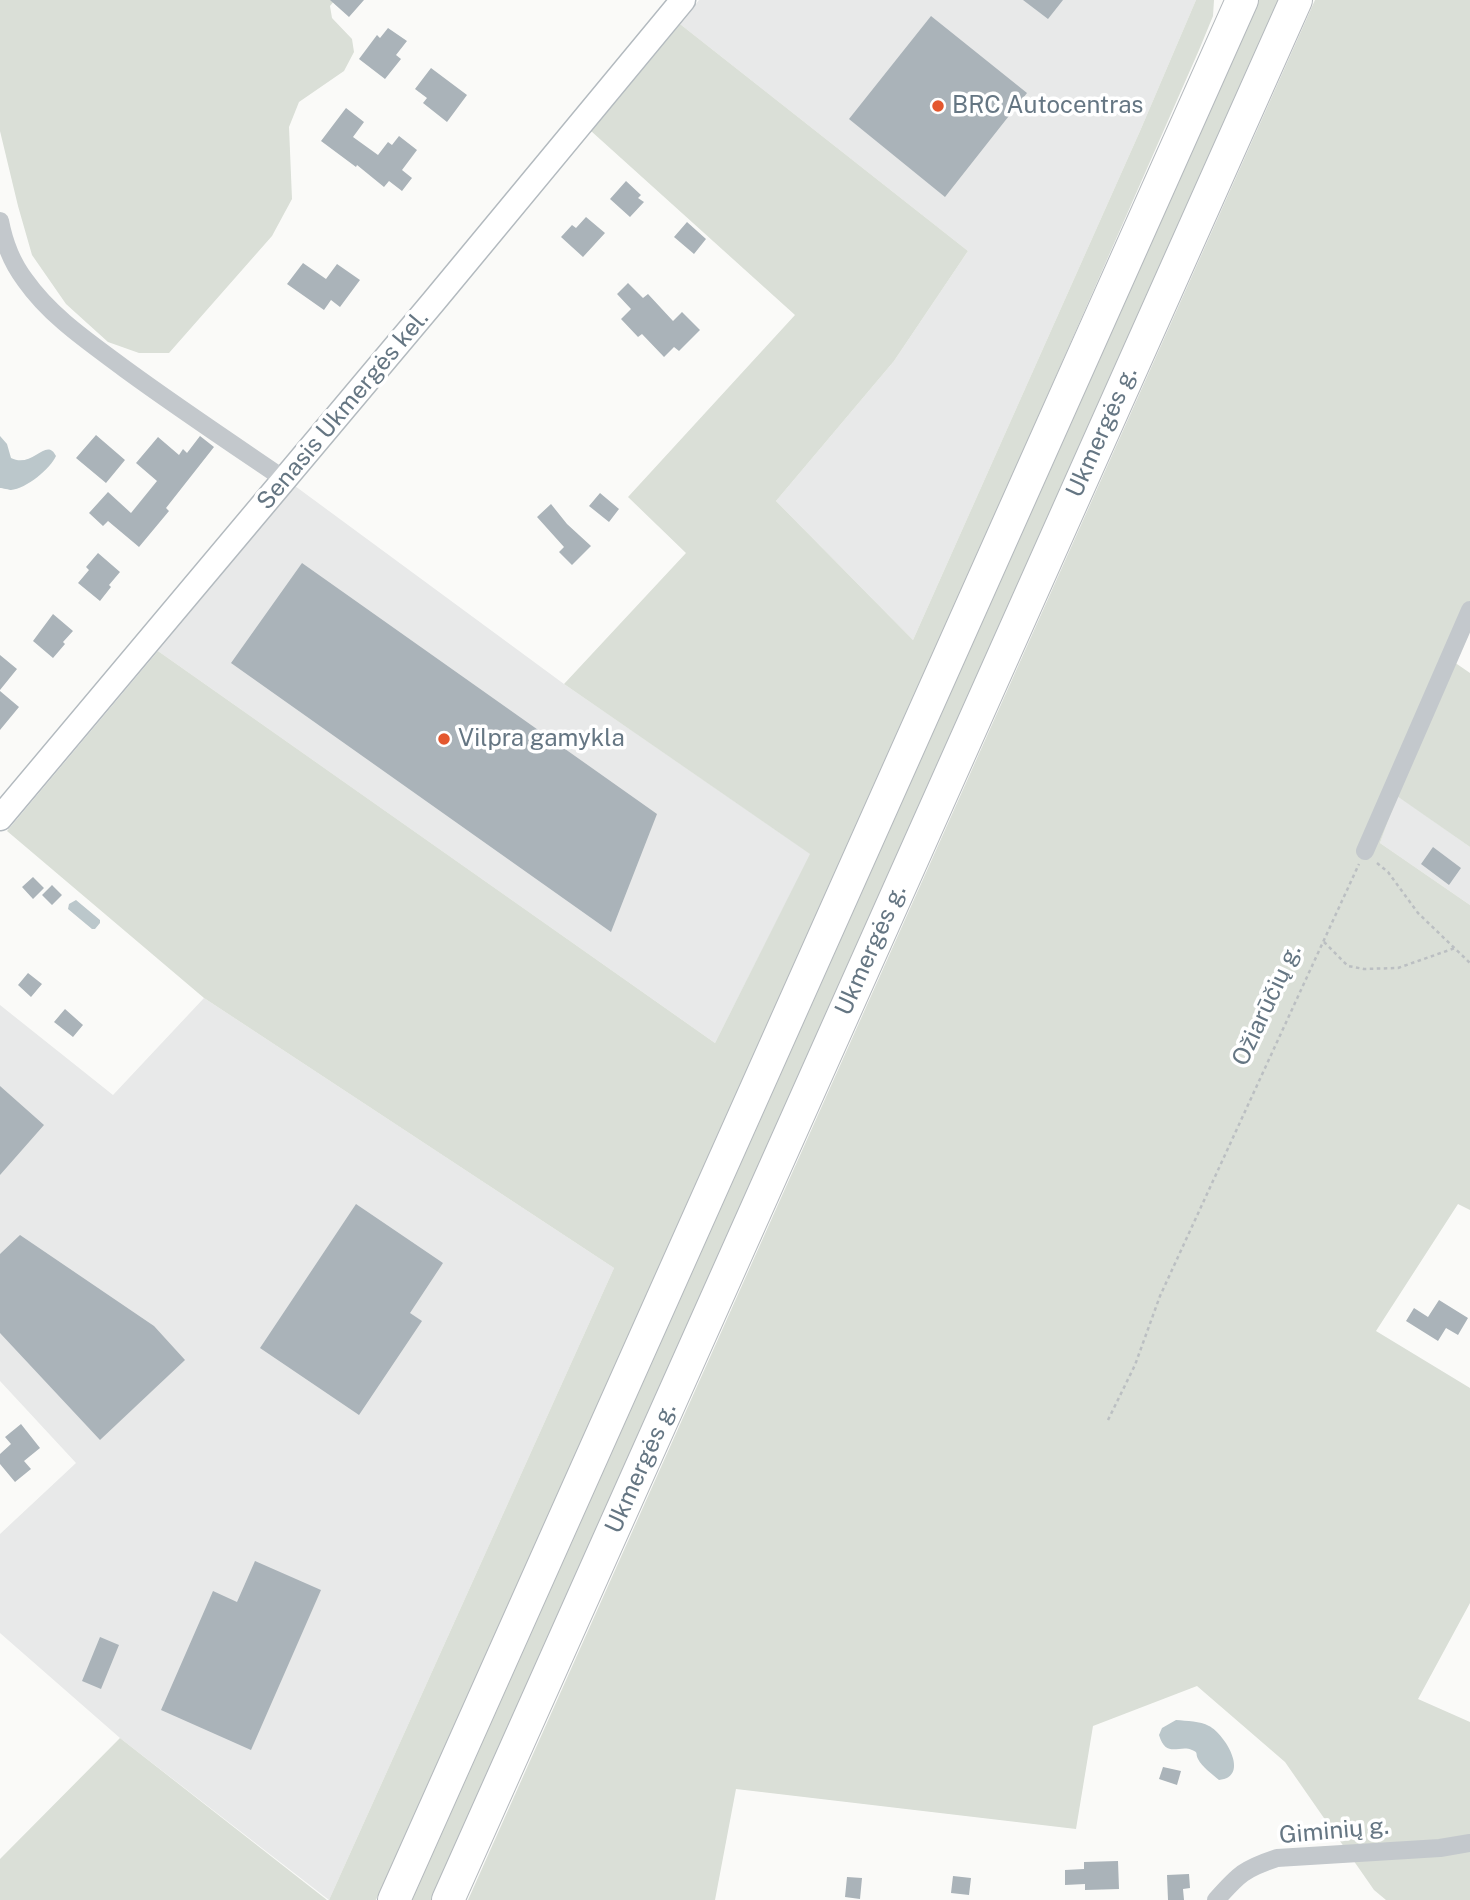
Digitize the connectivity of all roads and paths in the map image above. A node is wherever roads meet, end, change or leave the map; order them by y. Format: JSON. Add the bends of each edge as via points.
{"nodes":[{"id":1,"x":683,"y":0,"type":"edge"},
{"id":2,"x":1219,"y":0,"type":"edge"},
{"id":3,"x":1242,"y":0,"type":"edge"},
{"id":4,"x":1296,"y":0,"type":"edge"},
{"id":5,"x":1178,"y":144,"type":"junction"},
{"id":6,"x":0,"y":221,"type":"edge"},
{"id":7,"x":284,"y":479,"type":"junction"},
{"id":8,"x":1470,"y":610,"type":"edge"},
{"id":9,"x":0,"y":818,"type":"edge"},
{"id":10,"x":1365,"y":851,"type":"junction"},
{"id":11,"x":1323,"y":941,"type":"junction"},
{"id":12,"x":1455,"y":948,"type":"junction"},
{"id":13,"x":1470,"y":963,"type":"edge"},
{"id":14,"x":1108,"y":1420,"type":"dead end"},
{"id":15,"x":1470,"y":1843,"type":"edge"},
{"id":16,"x":394,"y":1900,"type":"edge"},
{"id":17,"x":448,"y":1900,"type":"edge"},
{"id":18,"x":1216,"y":1900,"type":"edge"}],
"edges":[{"from":1,"to":7,"type":"main road","name":"Senasis Ukmergės kel."},
{"from":2,"to":5,"type":"highway","via":[[1213,34],[1182,104]]},
{"from":3,"to":5,"type":"highway","name":"Ukmergės g."},
{"from":4,"to":17,"type":"highway","name":"Ukmergės g."},
{"from":5,"to":16,"type":"highway","name":"Ukmergės g."},
{"from":6,"to":7,"type":"street","via":[[13,262],[25,281],[73,331]]},
{"from":7,"to":9,"type":"main road","name":"Senasis Ukmergės kel."},
{"from":8,"to":10,"type":"street"},
{"from":10,"to":11,"type":"path","name":"Ožiarūčių g."},
{"from":10,"to":12,"type":"path"},
{"from":11,"to":12,"type":"path","via":[[1348,966],[1364,969],[1398,968]]},
{"from":11,"to":14,"type":"path","name":"Ožiarūčių g."},
{"from":12,"to":13,"type":"path"},
{"from":15,"to":18,"type":"street","name":"Giminių g.","via":[[1277,1858],[1237,1876]]}]}
